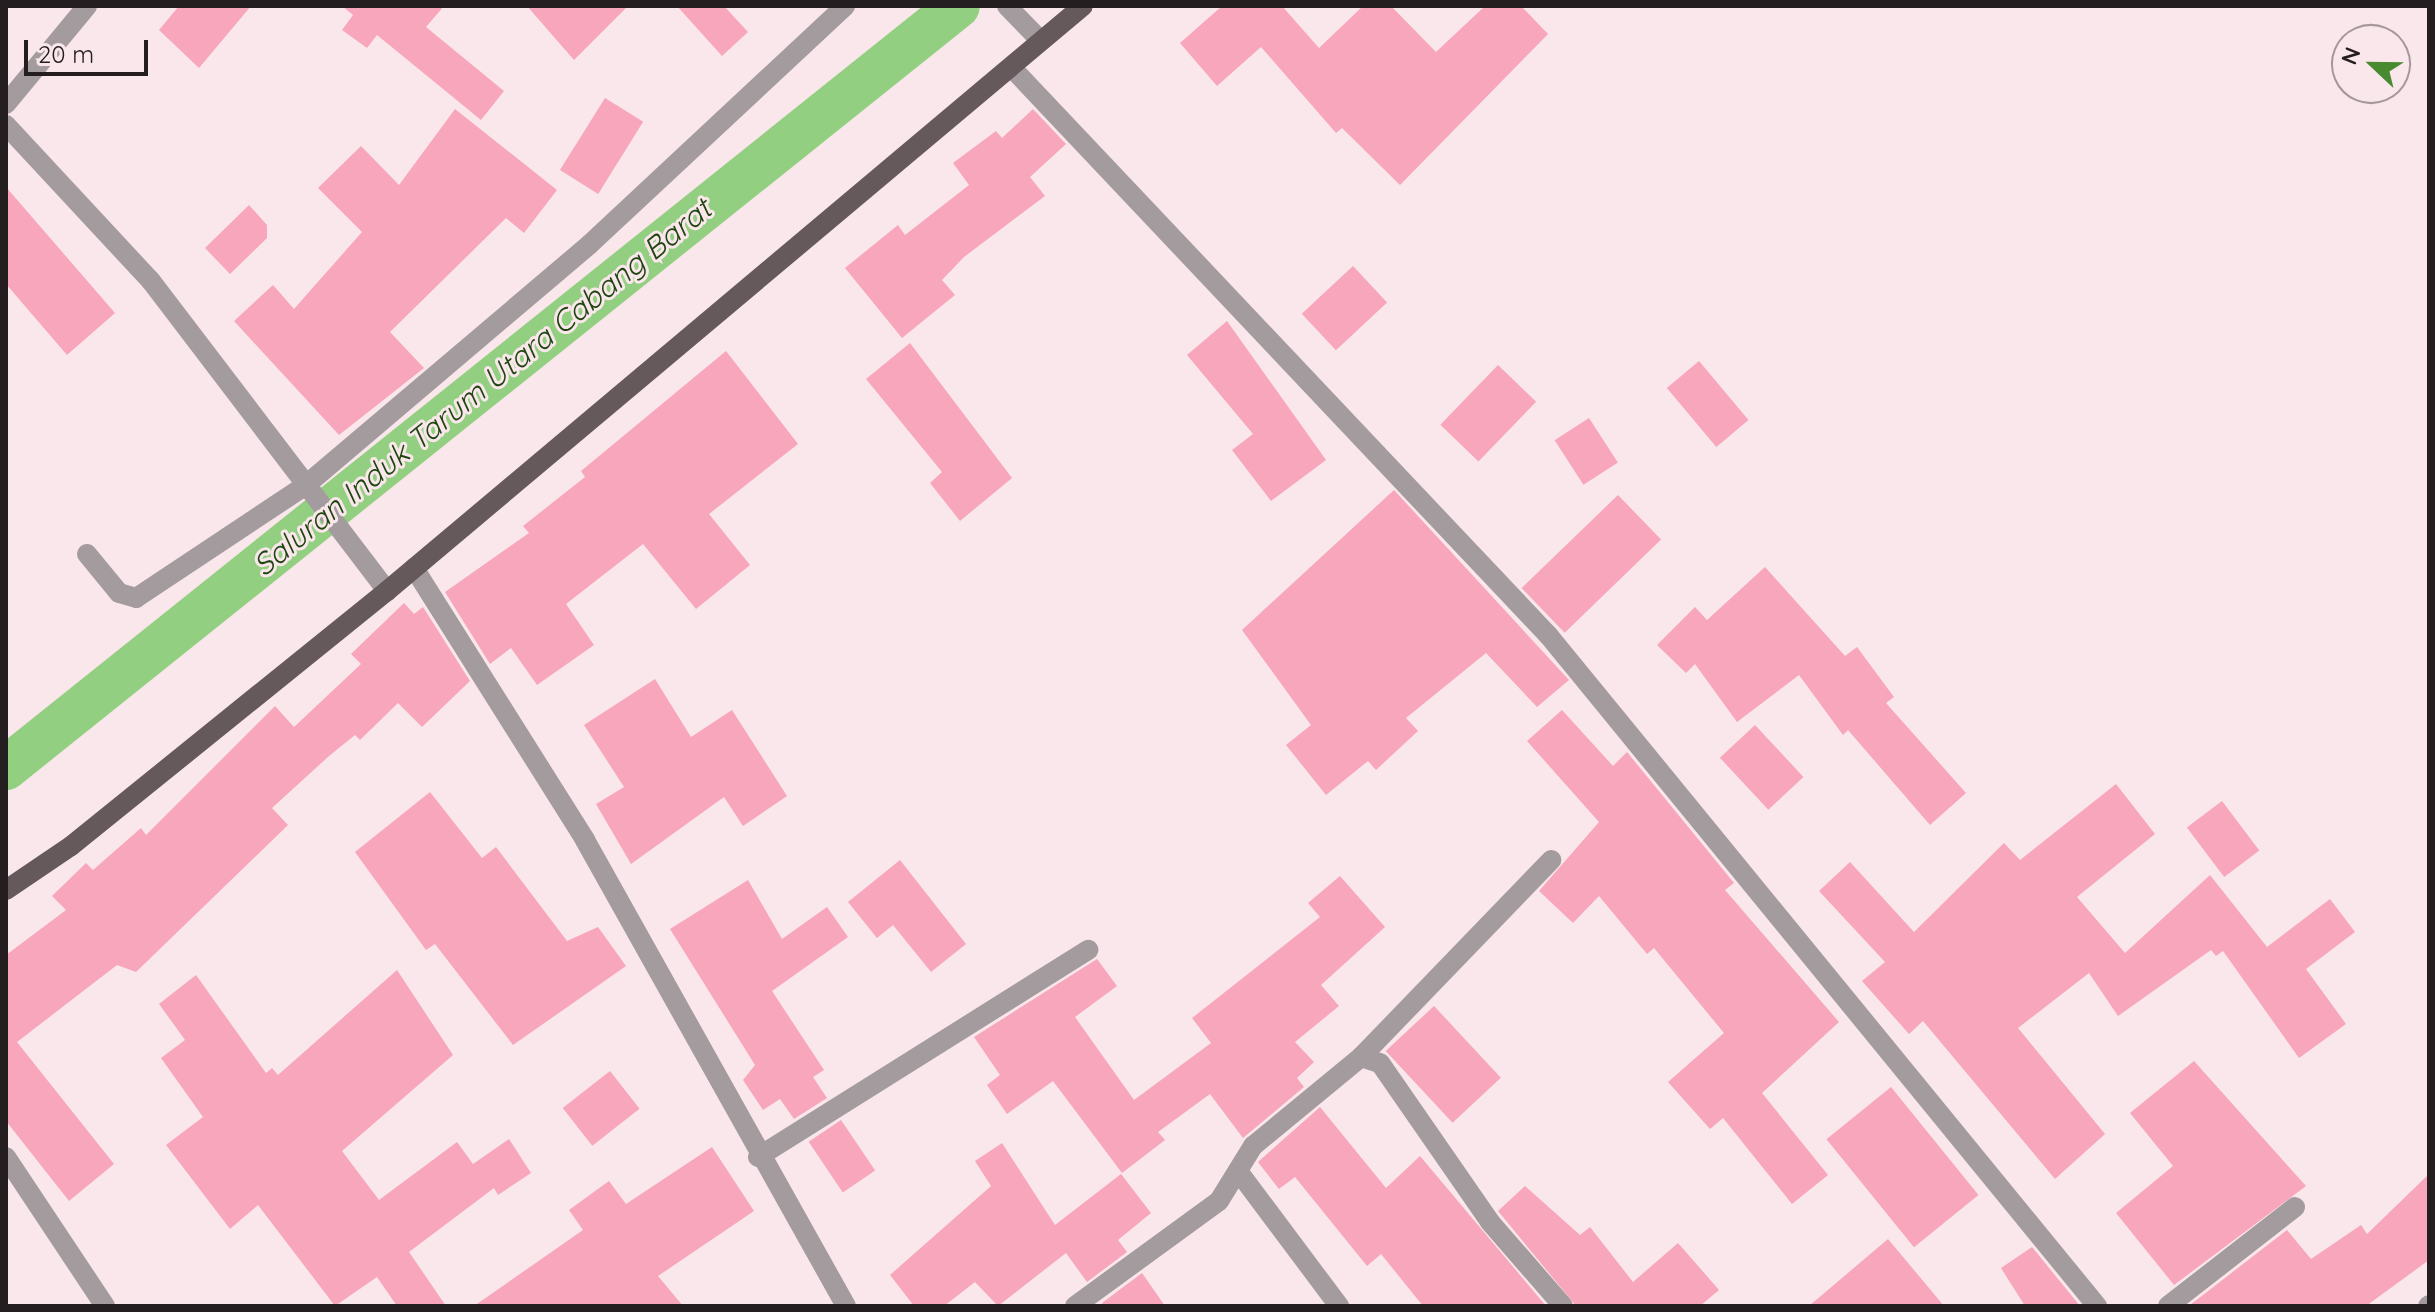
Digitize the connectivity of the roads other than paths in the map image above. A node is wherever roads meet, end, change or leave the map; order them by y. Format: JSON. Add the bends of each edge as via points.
{"nodes":[{"id":1,"x":87,"y":6,"type":"edge"},
{"id":2,"x":845,"y":6,"type":"edge"},
{"id":3,"x":1083,"y":6,"type":"edge"},
{"id":4,"x":1010,"y":9,"type":"edge"},
{"id":5,"x":1040,"y":40,"type":"junction"},
{"id":6,"x":1013,"y":69,"type":"junction"},
{"id":7,"x":6,"y":104,"type":"edge"},
{"id":8,"x":6,"y":125,"type":"edge"},
{"id":9,"x":311,"y":494,"type":"junction"},
{"id":10,"x":87,"y":554,"type":"dead end"},
{"id":11,"x":414,"y":568,"type":"junction"},
{"id":12,"x":387,"y":591,"type":"junction"},
{"id":13,"x":1551,"y":860,"type":"dead end"},
{"id":14,"x":6,"y":890,"type":"edge"},
{"id":15,"x":1088,"y":950,"type":"dead end"},
{"id":16,"x":1361,"y":1057,"type":"junction"},
{"id":17,"x":6,"y":1157,"type":"edge"},
{"id":18,"x":758,"y":1157,"type":"junction"},
{"id":19,"x":1238,"y":1171,"type":"junction"},
{"id":20,"x":2295,"y":1207,"type":"dead end"},
{"id":21,"x":844,"y":1305,"type":"edge"},
{"id":22,"x":105,"y":1306,"type":"edge"},
{"id":23,"x":1075,"y":1306,"type":"edge"},
{"id":24,"x":1339,"y":1306,"type":"edge"},
{"id":25,"x":1563,"y":1306,"type":"edge"},
{"id":26,"x":2097,"y":1306,"type":"edge"},
{"id":27,"x":2168,"y":1306,"type":"edge"}],
"edges":[{"from":1,"to":7,"type":"street"},
{"from":2,"to":9,"type":"street"},
{"from":3,"to":5,"type":"main road"},
{"from":4,"to":5,"type":"street"},
{"from":5,"to":6,"type":"main road"},
{"from":6,"to":11,"type":"main road"},
{"from":6,"to":26,"type":"street","via":[[1549,636]]},
{"from":8,"to":9,"type":"street","via":[[151,281]]},
{"from":9,"to":10,"type":"street","via":[[136,598],[119,593]]},
{"from":9,"to":12,"type":"street"},
{"from":11,"to":12,"type":"main road"},
{"from":11,"to":18,"type":"street","via":[[585,840]]},
{"from":12,"to":14,"type":"main road","via":[[71,846]]},
{"from":13,"to":16,"type":"street"},
{"from":15,"to":18,"type":"street"},
{"from":16,"to":19,"type":"street","via":[[1253,1146]]},
{"from":16,"to":25,"type":"street","via":[[1380,1063],[1490,1222]]},
{"from":17,"to":22,"type":"street"},
{"from":18,"to":21,"type":"street"},
{"from":19,"to":23,"type":"street","via":[[1219,1201]]},
{"from":19,"to":24,"type":"street"},
{"from":20,"to":27,"type":"street"}]}
